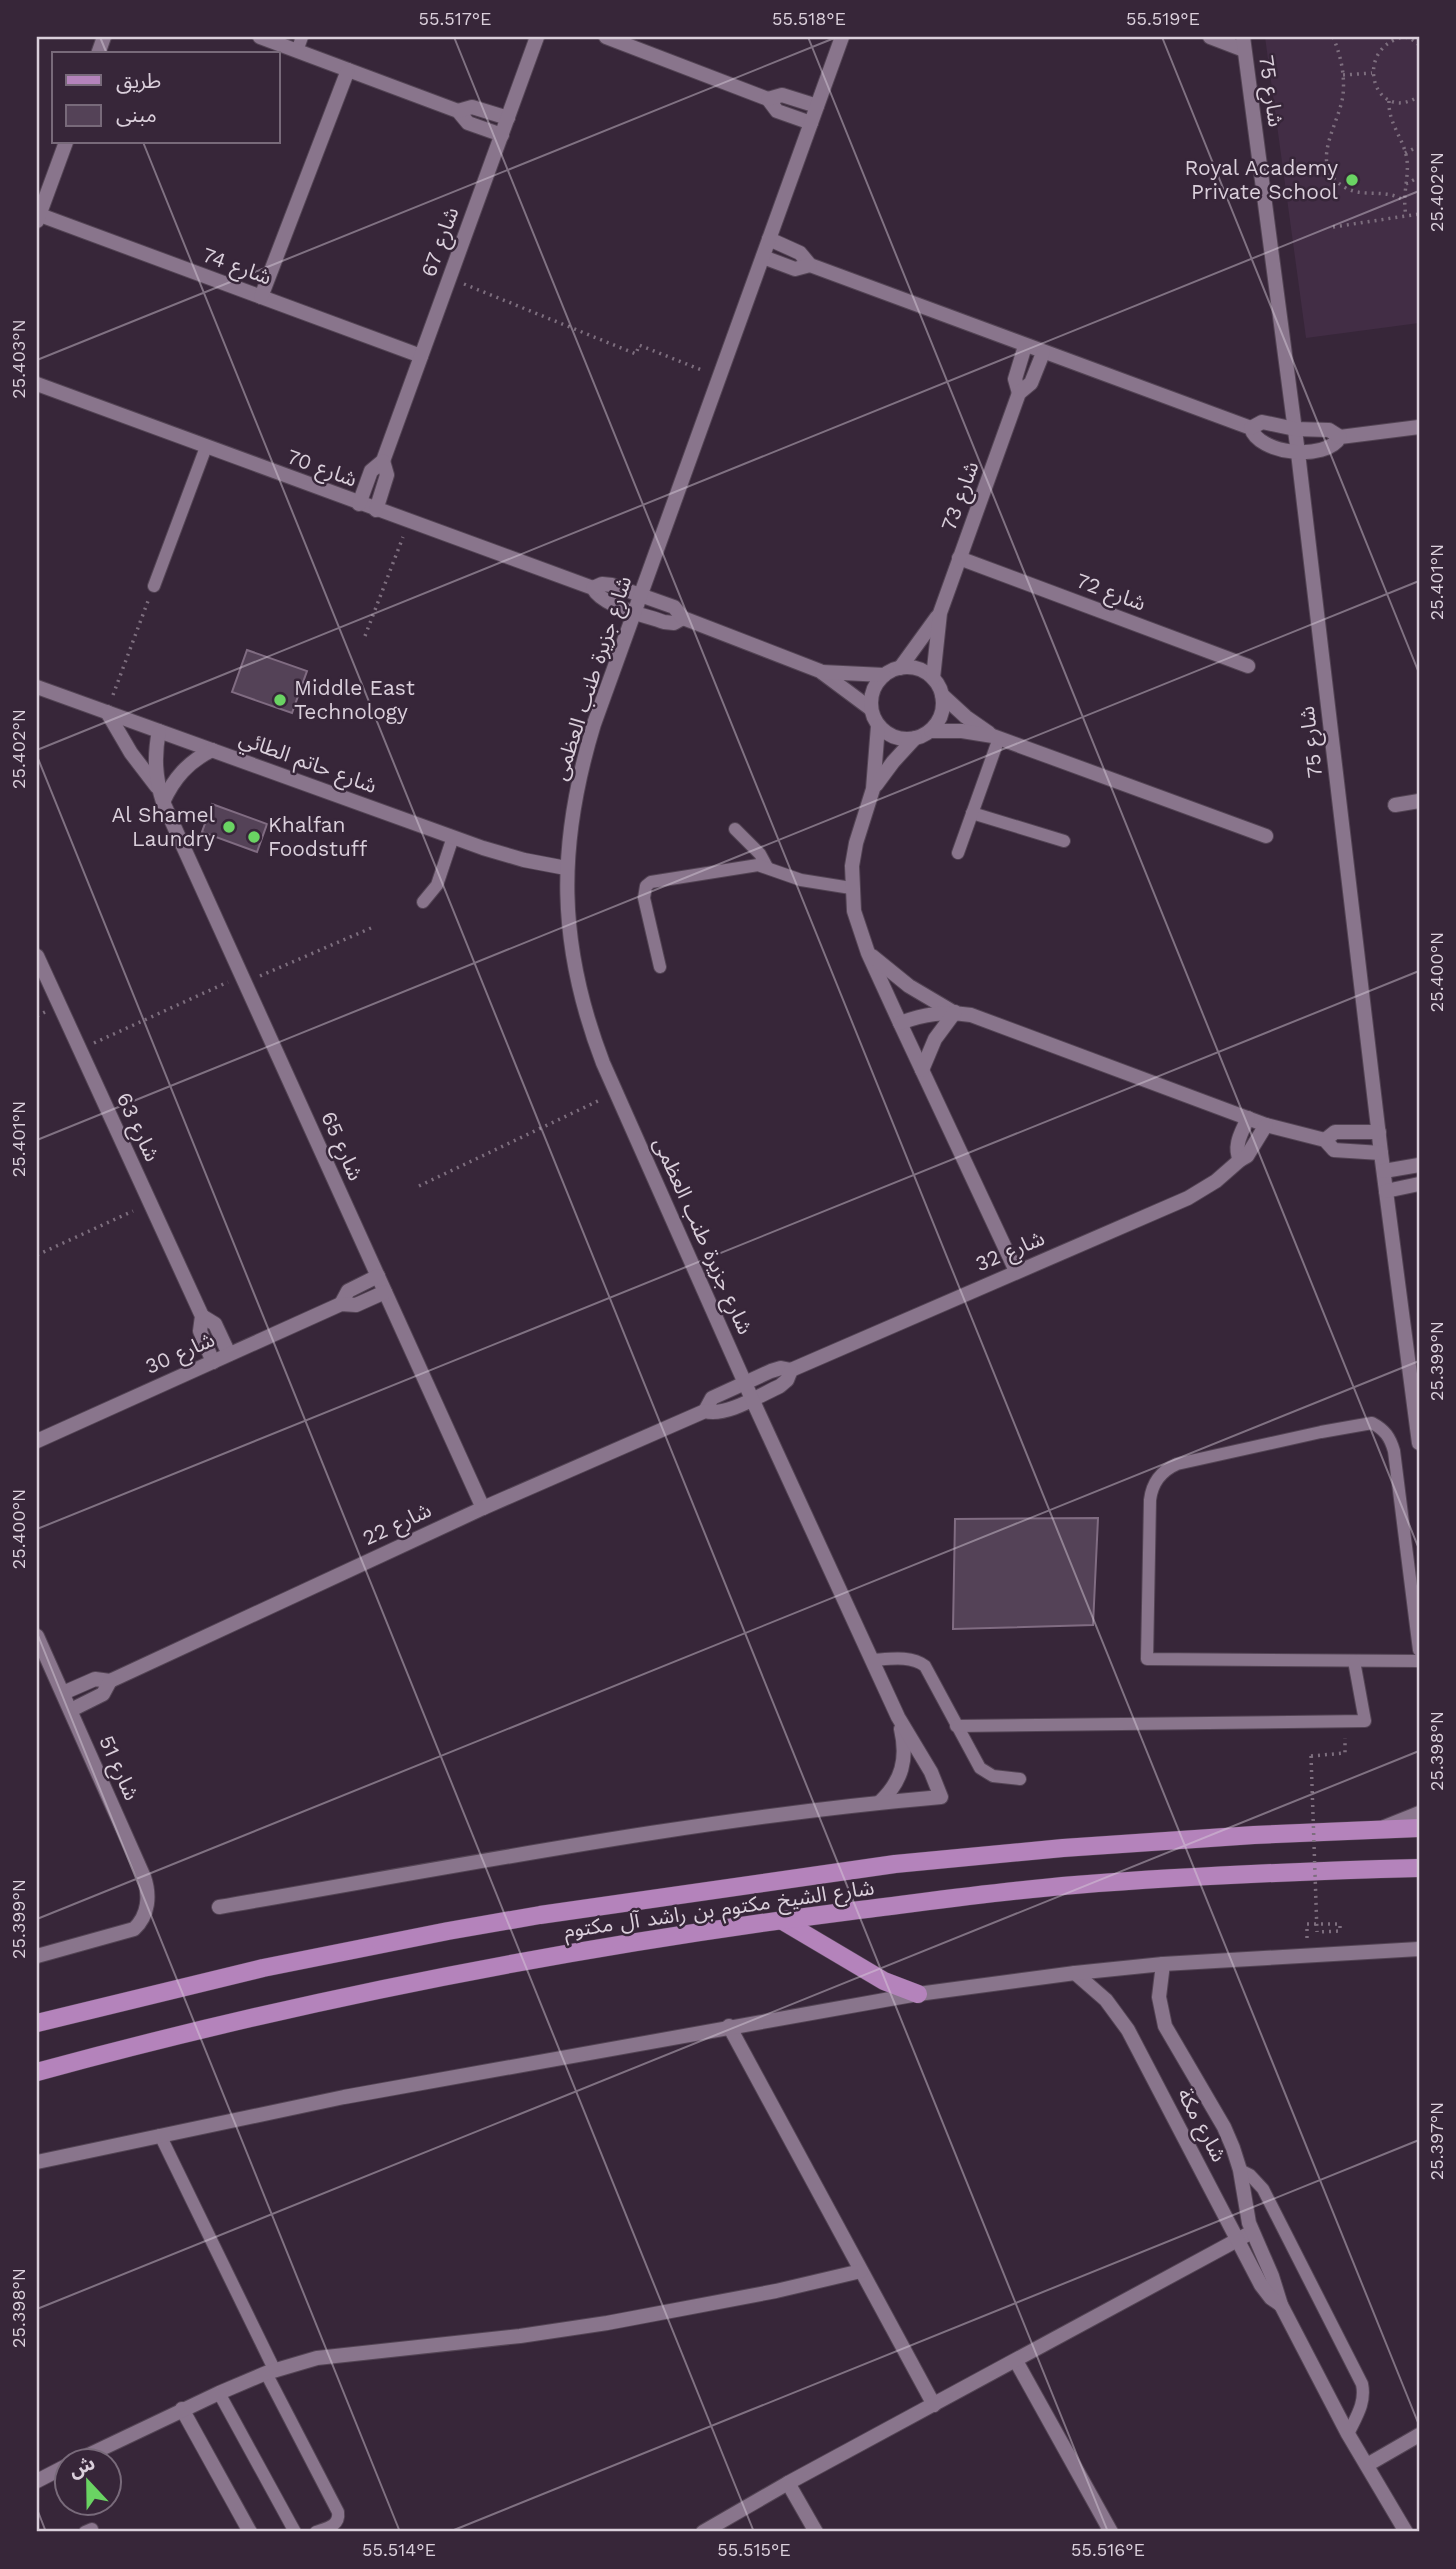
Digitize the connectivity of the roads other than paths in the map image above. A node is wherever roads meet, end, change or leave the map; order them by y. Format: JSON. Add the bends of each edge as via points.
{"nodes":[{"id":1,"x":260,"y":37,"type":"edge"},
{"id":2,"x":537,"y":37,"type":"edge"},
{"id":3,"x":606,"y":37,"type":"edge"},
{"id":4,"x":842,"y":37,"type":"edge"},
{"id":5,"x":1210,"y":37,"type":"edge"},
{"id":6,"x":1243,"y":43,"type":"edge"},
{"id":7,"x":299,"y":44,"type":"edge"},
{"id":8,"x":348,"y":70,"type":"junction"},
{"id":9,"x":768,"y":99,"type":"junction"},
{"id":10,"x":817,"y":106,"type":"junction"},
{"id":11,"x":458,"y":111,"type":"junction"},
{"id":12,"x":508,"y":118,"type":"junction"},
{"id":13,"x":811,"y":123,"type":"junction"},
{"id":14,"x":502,"y":135,"type":"junction"},
{"id":15,"x":65,"y":144,"type":"edge"},
{"id":16,"x":38,"y":218,"type":"edge"},
{"id":17,"x":769,"y":239,"type":"junction"},
{"id":18,"x":762,"y":257,"type":"junction"},
{"id":19,"x":810,"y":265,"type":"junction"},
{"id":20,"x":261,"y":297,"type":"junction"},
{"id":21,"x":1025,"y":346,"type":"junction"},
{"id":22,"x":1043,"y":353,"type":"junction"},
{"id":23,"x":421,"y":356,"type":"junction"},
{"id":24,"x":37,"y":384,"type":"edge"},
{"id":25,"x":1019,"y":393,"type":"junction"},
{"id":26,"x":1419,"y":427,"type":"edge"},
{"id":27,"x":1251,"y":428,"type":"junction"},
{"id":28,"x":1295,"y":429,"type":"junction"},
{"id":29,"x":1340,"y":437,"type":"junction"},
{"id":30,"x":206,"y":447,"type":"junction"},
{"id":31,"x":1298,"y":453,"type":"junction"},
{"id":32,"x":383,"y":461,"type":"junction"},
{"id":33,"x":359,"y":504,"type":"junction"},
{"id":34,"x":376,"y":510,"type":"junction"},
{"id":35,"x":960,"y":558,"type":"junction"},
{"id":36,"x":154,"y":586,"type":"road end"},
{"id":37,"x":593,"y":588,"type":"junction"},
{"id":38,"x":641,"y":595,"type":"junction"},
{"id":39,"x":635,"y":612,"type":"junction"},
{"id":40,"x":940,"y":613,"type":"junction"},
{"id":41,"x":684,"y":618,"type":"junction"},
{"id":42,"x":1248,"y":666,"type":"dead end"},
{"id":43,"x":900,"y":668,"type":"junction"},
{"id":44,"x":820,"y":671,"type":"junction"},
{"id":45,"x":884,"y":676,"type":"junction"},
{"id":46,"x":933,"y":678,"type":"junction"},
{"id":47,"x":37,"y":687,"type":"edge"},
{"id":48,"x":942,"y":695,"type":"junction"},
{"id":49,"x":871,"y":709,"type":"junction"},
{"id":50,"x":107,"y":712,"type":"junction"},
{"id":51,"x":878,"y":726,"type":"junction"},
{"id":52,"x":931,"y":730,"type":"junction"},
{"id":53,"x":159,"y":731,"type":"junction"},
{"id":54,"x":996,"y":737,"type":"junction"},
{"id":55,"x":915,"y":738,"type":"junction"},
{"id":56,"x":212,"y":750,"type":"junction"},
{"id":57,"x":873,"y":789,"type":"junction"},
{"id":58,"x":161,"y":796,"type":"junction"},
{"id":59,"x":1419,"y":801,"type":"edge"},
{"id":60,"x":1395,"y":805,"type":"dead end"},
{"id":61,"x":972,"y":813,"type":"junction"},
{"id":62,"x":734,"y":829,"type":"dead end"},
{"id":63,"x":1266,"y":836,"type":"dead end"},
{"id":64,"x":453,"y":837,"type":"junction"},
{"id":65,"x":1064,"y":841,"type":"dead end"},
{"id":66,"x":958,"y":853,"type":"dead end"},
{"id":67,"x":566,"y":867,"type":"junction"},
{"id":68,"x":767,"y":867,"type":"junction"},
{"id":69,"x":851,"y":888,"type":"junction"},
{"id":70,"x":423,"y":902,"type":"dead end"},
{"id":71,"x":868,"y":953,"type":"junction"},
{"id":72,"x":37,"y":956,"type":"edge"},
{"id":73,"x":660,"y":967,"type":"dead end"},
{"id":74,"x":955,"y":1012,"type":"junction"},
{"id":75,"x":900,"y":1023,"type":"junction"},
{"id":76,"x":922,"y":1070,"type":"junction"},
{"id":77,"x":1248,"y":1118,"type":"junction"},
{"id":78,"x":1266,"y":1125,"type":"junction"},
{"id":79,"x":1379,"y":1132,"type":"junction"},
{"id":80,"x":1325,"y":1140,"type":"junction"},
{"id":81,"x":1381,"y":1153,"type":"junction"},
{"id":82,"x":1240,"y":1160,"type":"junction"},
{"id":83,"x":1419,"y":1165,"type":"edge"},
{"id":84,"x":1384,"y":1171,"type":"junction"},
{"id":85,"x":1419,"y":1184,"type":"edge"},
{"id":86,"x":1387,"y":1191,"type":"junction"},
{"id":87,"x":1016,"y":1271,"type":"junction"},
{"id":88,"x":378,"y":1276,"type":"junction"},
{"id":89,"x":385,"y":1292,"type":"junction"},
{"id":90,"x":341,"y":1304,"type":"junction"},
{"id":91,"x":202,"y":1316,"type":"junction"},
{"id":92,"x":229,"y":1354,"type":"junction"},
{"id":93,"x":213,"y":1362,"type":"junction"},
{"id":94,"x":791,"y":1370,"type":"junction"},
{"id":95,"x":745,"y":1382,"type":"junction"},
{"id":96,"x":752,"y":1399,"type":"junction"},
{"id":97,"x":705,"y":1411,"type":"junction"},
{"id":98,"x":37,"y":1441,"type":"edge"},
{"id":99,"x":1419,"y":1443,"type":"edge"},
{"id":100,"x":483,"y":1508,"type":"junction"},
{"id":101,"x":37,"y":1636,"type":"edge"},
{"id":102,"x":1419,"y":1650,"type":"edge"},
{"id":103,"x":42,"y":1660,"type":"edge"},
{"id":104,"x":872,"y":1660,"type":"junction"},
{"id":105,"x":1354,"y":1661,"type":"junction"},
{"id":106,"x":1419,"y":1661,"type":"edge"},
{"id":107,"x":110,"y":1681,"type":"junction"},
{"id":108,"x":63,"y":1693,"type":"junction"},
{"id":109,"x":71,"y":1710,"type":"junction"},
{"id":110,"x":898,"y":1717,"type":"junction"},
{"id":111,"x":956,"y":1726,"type":"junction"},
{"id":112,"x":1020,"y":1779,"type":"dead end"},
{"id":113,"x":880,"y":1802,"type":"junction"},
{"id":114,"x":1419,"y":1812,"type":"edge"},
{"id":115,"x":1419,"y":1828,"type":"edge"},
{"id":116,"x":1375,"y":1830,"type":"junction"},
{"id":117,"x":1419,"y":1868,"type":"edge"},
{"id":118,"x":219,"y":1907,"type":"dead end"},
{"id":119,"x":781,"y":1920,"type":"junction"},
{"id":120,"x":1419,"y":1949,"type":"edge"},
{"id":121,"x":37,"y":1956,"type":"edge"},
{"id":122,"x":1163,"y":1964,"type":"junction"},
{"id":123,"x":1075,"y":1973,"type":"junction"},
{"id":124,"x":918,"y":1994,"type":"junction"},
{"id":125,"x":37,"y":2023,"type":"edge"},
{"id":126,"x":729,"y":2026,"type":"junction"},
{"id":127,"x":37,"y":2072,"type":"edge"},
{"id":128,"x":160,"y":2135,"type":"junction"},
{"id":129,"x":37,"y":2162,"type":"edge"},
{"id":130,"x":1240,"y":2170,"type":"junction"},
{"id":131,"x":1252,"y":2232,"type":"junction"},
{"id":132,"x":1239,"y":2240,"type":"junction"},
{"id":133,"x":861,"y":2271,"type":"junction"},
{"id":134,"x":1281,"y":2305,"type":"junction"},
{"id":135,"x":1016,"y":2361,"type":"junction"},
{"id":136,"x":270,"y":2372,"type":"junction"},
{"id":137,"x":219,"y":2393,"type":"junction"},
{"id":138,"x":934,"y":2405,"type":"junction"},
{"id":139,"x":182,"y":2409,"type":"junction"},
{"id":140,"x":1348,"y":2434,"type":"junction"},
{"id":141,"x":1419,"y":2435,"type":"edge"},
{"id":142,"x":107,"y":2446,"type":"edge"},
{"id":143,"x":1367,"y":2465,"type":"junction"},
{"id":144,"x":788,"y":2483,"type":"junction"},
{"id":145,"x":250,"y":2532,"type":"edge"},
{"id":146,"x":295,"y":2532,"type":"edge"},
{"id":147,"x":316,"y":2532,"type":"edge"},
{"id":148,"x":703,"y":2532,"type":"edge"},
{"id":149,"x":816,"y":2532,"type":"edge"},
{"id":150,"x":1111,"y":2532,"type":"edge"},
{"id":151,"x":1406,"y":2532,"type":"edge"}],
"edges":[{"from":1,"to":7,"type":"street"},
{"from":2,"to":12,"type":"street","name":"شارع 67"},
{"from":3,"to":9,"type":"street"},
{"from":4,"to":10,"type":"street","name":"شارع جزيرة طنب العظمى"},
{"from":5,"to":6,"type":"street"},
{"from":6,"to":28,"type":"street","name":"شارع 75"},
{"from":7,"to":8,"type":"street"},
{"from":8,"to":11,"type":"street"},
{"from":8,"to":20,"type":"street"},
{"from":9,"to":10,"type":"street","via":[[782,95]]},
{"from":9,"to":13,"type":"street","via":[[777,111]]},
{"from":10,"to":13,"type":"street","name":"شارع جزيرة طنب العظمى"},
{"from":11,"to":12,"type":"street","via":[[472,107]]},
{"from":11,"to":14,"type":"street","via":[[468,123]]},
{"from":12,"to":14,"type":"street","name":"شارع 67"},
{"from":13,"to":17,"type":"street","name":"شارع جزيرة طنب العظمى"},
{"from":14,"to":23,"type":"street","name":"شارع 67"},
{"from":15,"to":16,"type":"street"},
{"from":16,"to":20,"type":"street","name":"شارع 74"},
{"from":17,"to":18,"type":"street","name":"شارع جزيرة طنب العظمى"},
{"from":17,"to":19,"type":"street","via":[[800,253]]},
{"from":18,"to":19,"type":"street","via":[[795,269]]},
{"from":18,"to":38,"type":"street","name":"شارع جزيرة طنب العظمى"},
{"from":19,"to":21,"type":"street"},
{"from":20,"to":23,"type":"street","name":"شارع 74"},
{"from":21,"to":22,"type":"street"},
{"from":21,"to":25,"type":"street","name":"شارع 73","via":[[1015,379]]},
{"from":22,"to":25,"type":"street","name":"شارع 73","via":[[1031,383]]},
{"from":22,"to":27,"type":"street"},
{"from":23,"to":32,"type":"street","name":"شارع 67"},
{"from":24,"to":30,"type":"street","name":"شارع 70"},
{"from":25,"to":35,"type":"street","name":"شارع 73"},
{"from":26,"to":29,"type":"street"},
{"from":27,"to":28,"type":"street","via":[[1262,422]]},
{"from":27,"to":31,"type":"street","via":[[1263,442]]},
{"from":28,"to":29,"type":"street","via":[[1329,430]]},
{"from":28,"to":31,"type":"street","name":"شارع 75"},
{"from":29,"to":31,"type":"street","via":[[1332,447]]},
{"from":30,"to":33,"type":"street","name":"شارع 70"},
{"from":30,"to":36,"type":"lane"},
{"from":31,"to":79,"type":"street","name":"شارع 75"},
{"from":32,"to":33,"type":"street","name":"شارع 67","via":[[371,471]]},
{"from":32,"to":34,"type":"street","name":"شارع 67","via":[[387,475]]},
{"from":33,"to":34,"type":"street","name":"شارع 70"},
{"from":34,"to":37,"type":"street","name":"شارع 70"},
{"from":35,"to":40,"type":"street","name":"شارع 73"},
{"from":35,"to":42,"type":"street","name":"شارع 72"},
{"from":37,"to":38,"type":"street","name":"شارع 70","via":[[607,584]]},
{"from":37,"to":39,"type":"street","name":"شارع 70","via":[[603,600]]},
{"from":38,"to":39,"type":"street","name":"شارع جزيرة طنب العظمى"},
{"from":38,"to":41,"type":"street","name":"شارع 70","via":[[674,607]]},
{"from":39,"to":41,"type":"street","name":"شارع 70","via":[[669,623]]},
{"from":39,"to":67,"type":"street","name":"شارع جزيرة طنب العظمى","via":[[583,759]]},
{"from":40,"to":43,"type":"street","name":"شارع 73"},
{"from":40,"to":46,"type":"street","name":"شارع 73"},
{"from":41,"to":44,"type":"street","name":"شارع 70"},
{"from":43,"to":45,"type":"street"},
{"from":43,"to":46,"type":"street","via":[[912,667]]},
{"from":44,"to":45,"type":"street","name":"شارع 70"},
{"from":44,"to":49,"type":"street","name":"شارع 70"},
{"from":45,"to":49,"type":"street","via":[[873,691]]},
{"from":46,"to":48,"type":"street"},
{"from":47,"to":50,"type":"street","name":"شارع حاتم الطائي"},
{"from":48,"to":52,"type":"street","via":[[943,708]]},
{"from":48,"to":54,"type":"street"},
{"from":49,"to":51,"type":"street"},
{"from":50,"to":53,"type":"street","name":"شارع حاتم الطائي"},
{"from":50,"to":58,"type":"street","name":"شارع 65"},
{"from":51,"to":55,"type":"street","via":[[895,737]]},
{"from":51,"to":57,"type":"street"},
{"from":52,"to":54,"type":"street"},
{"from":52,"to":55,"type":"street"},
{"from":53,"to":56,"type":"street","name":"شارع حاتم الطائي"},
{"from":53,"to":58,"type":"street","name":"شارع 65","via":[[155,761]]},
{"from":54,"to":61,"type":"lane"},
{"from":54,"to":63,"type":"street"},
{"from":55,"to":57,"type":"street"},
{"from":56,"to":58,"type":"street","via":[[187,765]]},
{"from":56,"to":64,"type":"street","name":"شارع حاتم الطائي"},
{"from":57,"to":69,"type":"street","via":[[856,843]]},
{"from":58,"to":88,"type":"street","name":"شارع 65"},
{"from":59,"to":60,"type":"street"},
{"from":61,"to":65,"type":"lane"},
{"from":61,"to":66,"type":"lane"},
{"from":62,"to":68,"type":"lane"},
{"from":64,"to":67,"type":"street","name":"شارع حاتم الطائي","via":[[524,860]]},
{"from":64,"to":70,"type":"lane","via":[[437,885]]},
{"from":67,"to":95,"type":"street","name":"شارع جزيرة طنب العظمى","via":[[576,976],[592,1034]]},
{"from":68,"to":69,"type":"lane","via":[[801,880]]},
{"from":68,"to":73,"type":"lane","via":[[657,880],[646,886],[643,898]]},
{"from":69,"to":71,"type":"street"},
{"from":71,"to":74,"type":"street","via":[[909,986]]},
{"from":71,"to":75,"type":"street"},
{"from":72,"to":91,"type":"street","name":"شارع 63"},
{"from":74,"to":75,"type":"street","via":[[927,1014]]},
{"from":74,"to":76,"type":"street","via":[[935,1039]]},
{"from":74,"to":77,"type":"street","via":[[989,1020]]},
{"from":75,"to":76,"type":"street"},
{"from":76,"to":87,"type":"street"},
{"from":77,"to":78,"type":"street"},
{"from":77,"to":82,"type":"street","via":[[1237,1143]]},
{"from":78,"to":80,"type":"street"},
{"from":78,"to":82,"type":"street","name":"شارع 32","via":[[1252,1151]]},
{"from":79,"to":80,"type":"street","via":[[1335,1132]]},
{"from":79,"to":81,"type":"street","name":"شارع 75"},
{"from":80,"to":81,"type":"street","via":[[1334,1150]]},
{"from":81,"to":84,"type":"street","name":"شارع 75"},
{"from":82,"to":87,"type":"street","name":"شارع 32","via":[[1188,1198]]},
{"from":83,"to":84,"type":"street"},
{"from":84,"to":86,"type":"street","name":"شارع 75"},
{"from":85,"to":86,"type":"street"},
{"from":86,"to":99,"type":"street","name":"شارع 75"},
{"from":87,"to":94,"type":"street","name":"شارع 32"},
{"from":88,"to":89,"type":"street","name":"شارع 65"},
{"from":88,"to":90,"type":"street","name":"شارع 30","via":[[348,1291]]},
{"from":89,"to":90,"type":"street","name":"شارع 30","via":[[356,1305]]},
{"from":89,"to":100,"type":"street","name":"شارع 65"},
{"from":90,"to":92,"type":"street","name":"شارع 30"},
{"from":91,"to":92,"type":"street","name":"شارع 63","via":[[215,1324]]},
{"from":91,"to":93,"type":"street","name":"شارع 63","via":[[200,1331]]},
{"from":92,"to":93,"type":"street","name":"شارع 30"},
{"from":93,"to":98,"type":"street","name":"شارع 30"},
{"from":94,"to":95,"type":"street","name":"شارع 32","via":[[776,1368]]},
{"from":94,"to":96,"type":"street","name":"شارع 32","via":[[784,1383]]},
{"from":95,"to":96,"type":"street","name":"شارع جزيرة طنب العظمى"},
{"from":95,"to":97,"type":"street","name":"شارع 22","via":[[712,1398]]},
{"from":96,"to":97,"type":"street","name":"شارع 22","via":[[720,1413]]},
{"from":96,"to":104,"type":"street","name":"شارع جزيرة طنب العظمى"},
{"from":97,"to":100,"type":"street","name":"شارع 22"},
{"from":100,"to":107,"type":"street","name":"شارع 22"},
{"from":101,"to":103,"type":"street","name":"شارع 51"},
{"from":102,"to":105,"type":"lane","via":[[1394,1451],[1383,1429],[1372,1423],[1321,1432],[1209,1456],[1163,1472],[1150,1500],[1147,1658]]},
{"from":103,"to":108,"type":"street","name":"شارع 51"},
{"from":104,"to":110,"type":"street","name":"شارع جزيرة طنب العظمى"},
{"from":104,"to":111,"type":"lane","via":[[920,1662]]},
{"from":105,"to":106,"type":"lane"},
{"from":105,"to":111,"type":"lane","via":[[1366,1721]]},
{"from":107,"to":108,"type":"street","name":"شارع 22","via":[[95,1679]]},
{"from":107,"to":109,"type":"street","name":"شارع 22","via":[[103,1694]]},
{"from":108,"to":109,"type":"street","name":"شارع 51"},
{"from":109,"to":121,"type":"street","name":"شارع 51","via":[[148,1895],[142,1919],[134,1929]]},
{"from":110,"to":113,"type":"street","name":"شارع جزيرة طنب العظمى","via":[[904,1739],[903,1767],[898,1781]]},
{"from":110,"to":113,"type":"street","name":"شارع جزيرة طنب العظمى","via":[[941,1797]]},
{"from":111,"to":112,"type":"lane","via":[[980,1768],[993,1776]]},
{"from":113,"to":118,"type":"street","via":[[642,1835]]},
{"from":114,"to":116,"type":"lane"},
{"from":115,"to":116,"type":"main road","name":"شارع الشيخ مكتوم بن راشد آل مكتوم"},
{"from":116,"to":125,"type":"main road","name":"شارع الشيخ مكتوم بن راشد آل مكتوم","via":[[1063,1848],[921,1862],[540,1915],[263,1968]]},
{"from":117,"to":119,"type":"main road","name":"شارع الشيخ مكتوم بن راشد آل مكتوم","via":[[1071,1885]]},
{"from":119,"to":124,"type":"main road","via":[[884,1981]]},
{"from":119,"to":127,"type":"main road","name":"شارع الشيخ مكتوم بن راشد آل مكتوم","via":[[371,1991]]},
{"from":120,"to":122,"type":"street"},
{"from":122,"to":123,"type":"street"},
{"from":122,"to":130,"type":"street","name":"شارع مكة","via":[[1159,1997],[1165,2026],[1224,2127]]},
{"from":123,"to":124,"type":"street"},
{"from":123,"to":132,"type":"street","name":"شارع مكة","via":[[1106,2000],[1128,2030]]},
{"from":124,"to":126,"type":"street"},
{"from":126,"to":128,"type":"street"},
{"from":126,"to":133,"type":"street"},
{"from":128,"to":129,"type":"street"},
{"from":128,"to":136,"type":"lane"},
{"from":130,"to":131,"type":"street","name":"شارع مكة"},
{"from":130,"to":140,"type":"lane","via":[[1263,2189],[1362,2384],[1364,2399]]},
{"from":131,"to":132,"type":"street"},
{"from":131,"to":134,"type":"street","name":"شارع مكة"},
{"from":132,"to":134,"type":"street","name":"شارع مكة","via":[[1266,2292]]},
{"from":132,"to":135,"type":"street"},
{"from":133,"to":136,"type":"street","via":[[607,2323],[317,2358]]},
{"from":133,"to":138,"type":"street"},
{"from":134,"to":140,"type":"street","name":"شارع مكة"},
{"from":135,"to":138,"type":"street"},
{"from":135,"to":150,"type":"street"},
{"from":136,"to":137,"type":"street"},
{"from":136,"to":147,"type":"lane","via":[[338,2512],[335,2524]]},
{"from":137,"to":139,"type":"street"},
{"from":137,"to":146,"type":"lane"},
{"from":138,"to":144,"type":"street"},
{"from":139,"to":142,"type":"street"},
{"from":139,"to":145,"type":"street"},
{"from":140,"to":143,"type":"street","name":"شارع مكة"},
{"from":141,"to":143,"type":"street"},
{"from":143,"to":151,"type":"street","name":"شارع مكة"},
{"from":144,"to":148,"type":"street"},
{"from":144,"to":149,"type":"street"}]}
